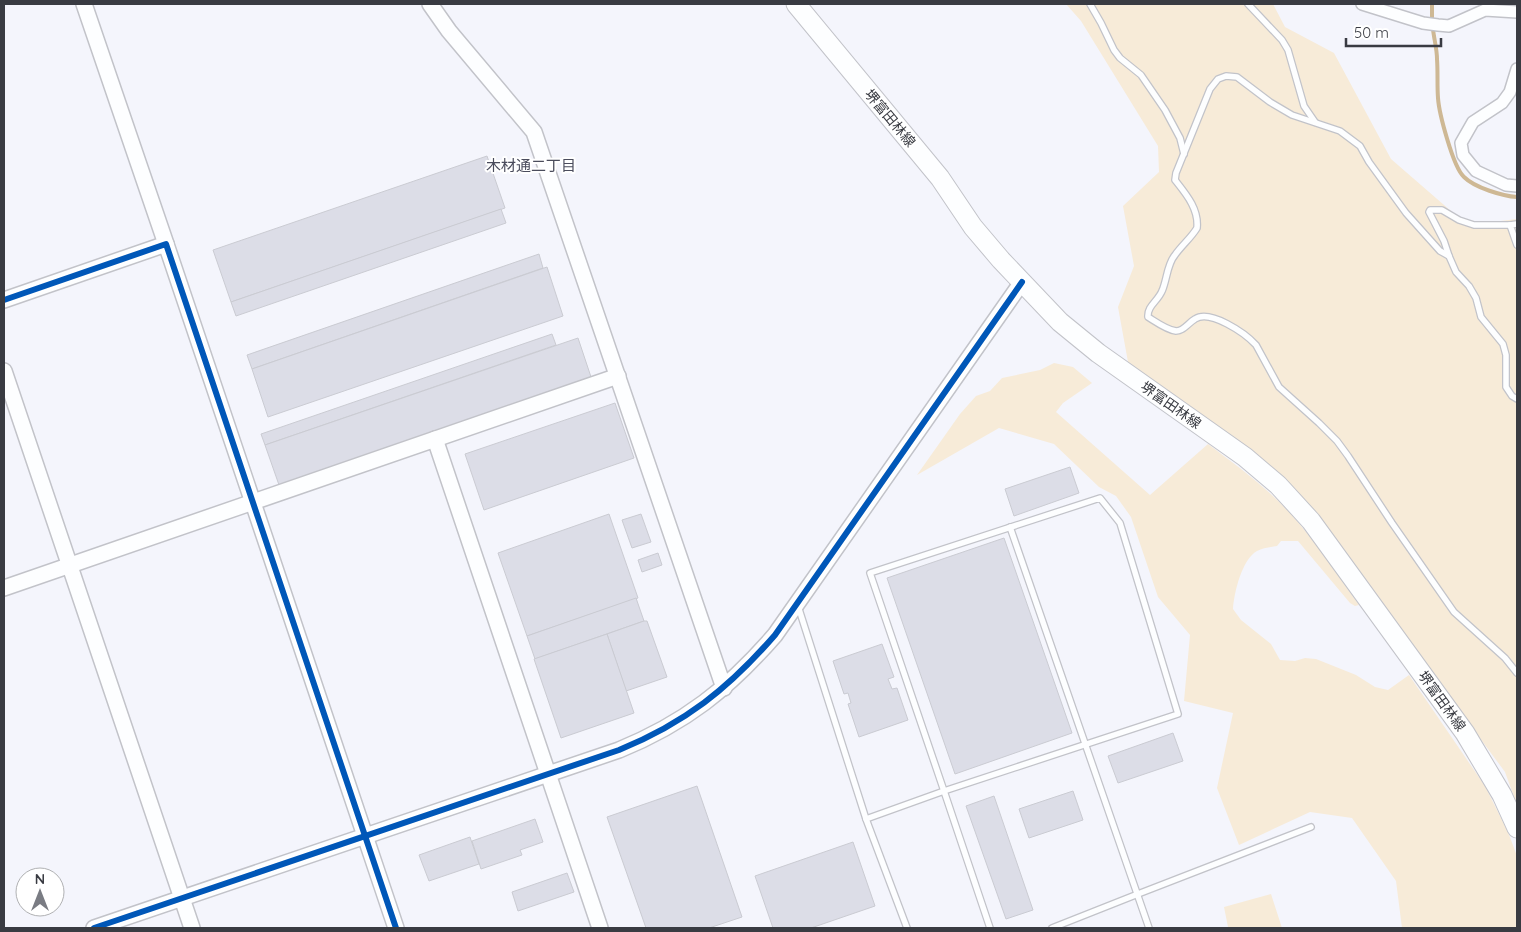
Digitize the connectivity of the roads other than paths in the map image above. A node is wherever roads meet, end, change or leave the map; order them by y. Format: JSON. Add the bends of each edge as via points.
{"nodes":[{"id":1,"x":84,"y":4,"type":"edge"},
{"id":2,"x":430,"y":4,"type":"edge"},
{"id":3,"x":796,"y":4,"type":"edge"},
{"id":4,"x":1090,"y":4,"type":"edge"},
{"id":5,"x":1248,"y":4,"type":"edge"},
{"id":6,"x":1362,"y":4,"type":"edge"},
{"id":7,"x":1517,"y":12,"type":"edge"},
{"id":8,"x":1517,"y":69,"type":"edge"},
{"id":9,"x":1315,"y":122,"type":"junction"},
{"id":10,"x":1184,"y":154,"type":"junction"},
{"id":11,"x":1517,"y":186,"type":"edge"},
{"id":12,"x":1517,"y":224,"type":"edge"},
{"id":13,"x":1510,"y":226,"type":"junction"},
{"id":14,"x":166,"y":244,"type":"junction"},
{"id":15,"x":1517,"y":245,"type":"edge"},
{"id":16,"x":1449,"y":256,"type":"junction"},
{"id":17,"x":1022,"y":282,"type":"junction"},
{"id":18,"x":4,"y":300,"type":"edge"},
{"id":19,"x":4,"y":371,"type":"edge"},
{"id":20,"x":618,"y":376,"type":"junction"},
{"id":21,"x":1517,"y":399,"type":"edge"},
{"id":22,"x":435,"y":440,"type":"junction"},
{"id":23,"x":252,"y":502,"type":"junction"},
{"id":24,"x":1010,"y":527,"type":"junction"},
{"id":25,"x":70,"y":565,"type":"junction"},
{"id":26,"x":4,"y":588,"type":"edge"},
{"id":27,"x":798,"y":605,"type":"junction"},
{"id":28,"x":1517,"y":673,"type":"edge"},
{"id":29,"x":724,"y":688,"type":"junction"},
{"id":30,"x":1086,"y":744,"type":"junction"},
{"id":31,"x":548,"y":774,"type":"junction"},
{"id":32,"x":944,"y":791,"type":"junction"},
{"id":33,"x":866,"y":819,"type":"junction"},
{"id":34,"x":1311,"y":827,"type":"dead end"},
{"id":35,"x":1517,"y":828,"type":"edge"},
{"id":36,"x":365,"y":836,"type":"junction"},
{"id":37,"x":1138,"y":894,"type":"junction"},
{"id":38,"x":182,"y":898,"type":"junction"},
{"id":39,"x":94,"y":928,"type":"edge"},
{"id":40,"x":192,"y":928,"type":"edge"},
{"id":41,"x":396,"y":928,"type":"edge"},
{"id":42,"x":600,"y":928,"type":"edge"},
{"id":43,"x":908,"y":928,"type":"edge"},
{"id":44,"x":990,"y":928,"type":"edge"},
{"id":45,"x":1052,"y":928,"type":"edge"},
{"id":46,"x":1149,"y":928,"type":"edge"}],
"edges":[{"from":1,"to":14,"type":"street"},
{"from":2,"to":20,"type":"street","via":[[534,132]]},
{"from":3,"to":17,"type":"main road","name":"堺富田林線","via":[[940,178],[974,227]]},
{"from":4,"to":10,"type":"lane","via":[[1114,50],[1141,75],[1166,110]]},
{"from":5,"to":9,"type":"lane","via":[[1285,45],[1304,106]]},
{"from":6,"to":7,"type":"street","via":[[1438,26],[1449,26],[1485,10]]},
{"from":8,"to":11,"type":"street","via":[[1510,92],[1502,103],[1473,122],[1461,144],[1463,155],[1476,171],[1506,185]]},
{"from":9,"to":10,"type":"lane","via":[[1292,115],[1237,77],[1226,76],[1218,79],[1210,89]]},
{"from":9,"to":16,"type":"lane","via":[[1340,131],[1360,146],[1406,213],[1440,251]]},
{"from":10,"to":28,"type":"lane","via":[[1176,180],[1195,211],[1197,228],[1173,256],[1163,289],[1151,306],[1148,317],[1173,331],[1208,316],[1251,340],[1279,387],[1337,441],[1454,612]]},
{"from":12,"to":13,"type":"lane"},
{"from":13,"to":15,"type":"lane"},
{"from":13,"to":16,"type":"lane","via":[[1474,225],[1442,210],[1430,210]]},
{"from":14,"to":18,"type":"street"},
{"from":14,"to":23,"type":"street"},
{"from":16,"to":21,"type":"lane","via":[[1456,272],[1476,298],[1481,317],[1503,344],[1506,386]]},
{"from":17,"to":27,"type":"street"},
{"from":17,"to":35,"type":"main road","name":"堺富田林線","via":[[1078,338],[1245,457],[1278,485],[1323,537],[1465,733],[1502,795]]},
{"from":19,"to":25,"type":"street"},
{"from":20,"to":22,"type":"street"},
{"from":20,"to":29,"type":"street"},
{"from":22,"to":23,"type":"street"},
{"from":22,"to":31,"type":"street"},
{"from":23,"to":25,"type":"street"},
{"from":23,"to":36,"type":"street"},
{"from":24,"to":30,"type":"lane"},
{"from":24,"to":30,"type":"lane","via":[[1100,498],[1120,523],[1178,714]]},
{"from":24,"to":32,"type":"lane","via":[[870,573]]},
{"from":25,"to":26,"type":"street"},
{"from":25,"to":38,"type":"street"},
{"from":27,"to":29,"type":"street","via":[[775,636]]},
{"from":27,"to":33,"type":"lane"},
{"from":29,"to":31,"type":"street","via":[[698,709],[658,732],[619,750]]},
{"from":30,"to":32,"type":"lane"},
{"from":30,"to":37,"type":"lane"},
{"from":31,"to":36,"type":"street"},
{"from":31,"to":42,"type":"street"},
{"from":32,"to":33,"type":"lane"},
{"from":32,"to":44,"type":"lane"},
{"from":33,"to":43,"type":"lane"},
{"from":34,"to":37,"type":"lane"},
{"from":36,"to":38,"type":"street"},
{"from":36,"to":41,"type":"street"},
{"from":37,"to":45,"type":"lane"},
{"from":37,"to":46,"type":"lane"},
{"from":38,"to":39,"type":"street"},
{"from":38,"to":40,"type":"street"}]}
